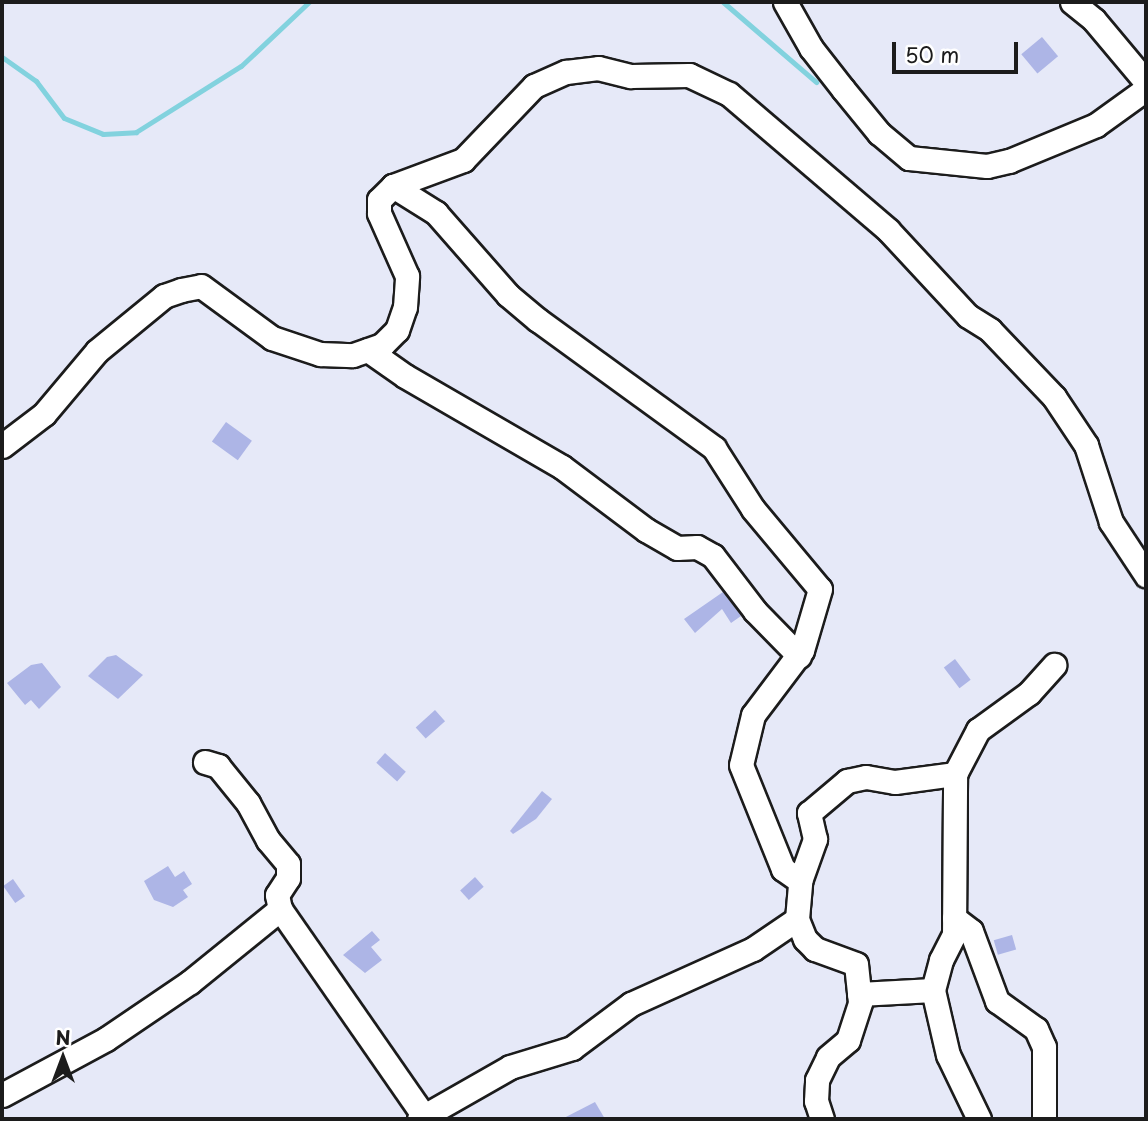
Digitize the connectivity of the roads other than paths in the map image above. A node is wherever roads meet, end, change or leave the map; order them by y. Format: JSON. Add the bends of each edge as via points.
{"nodes":[{"id":1,"x":785,"y":2,"type":"edge"},
{"id":2,"x":1072,"y":2,"type":"edge"},
{"id":3,"x":1146,"y":82,"type":"edge"},
{"id":4,"x":1146,"y":89,"type":"edge"},
{"id":5,"x":393,"y":186,"type":"junction"},
{"id":6,"x":368,"y":350,"type":"junction"},
{"id":7,"x":2,"y":446,"type":"edge"},
{"id":8,"x":1146,"y":575,"type":"edge"},
{"id":9,"x":799,"y":656,"type":"junction"},
{"id":10,"x":1054,"y":664,"type":"dead end"},
{"id":11,"x":205,"y":762,"type":"dead end"},
{"id":12,"x":955,"y":774,"type":"junction"},
{"id":13,"x":800,"y":881,"type":"junction"},
{"id":14,"x":280,"y":909,"type":"junction"},
{"id":15,"x":954,"y":918,"type":"junction"},
{"id":16,"x":797,"y":919,"type":"junction"},
{"id":17,"x":933,"y":990,"type":"junction"},
{"id":18,"x":859,"y":994,"type":"junction"},
{"id":19,"x":2,"y":1095,"type":"edge"},
{"id":20,"x":422,"y":1118,"type":"edge"},
{"id":21,"x":822,"y":1119,"type":"edge"},
{"id":22,"x":979,"y":1119,"type":"edge"},
{"id":23,"x":1044,"y":1119,"type":"edge"}],
"edges":[{"from":1,"to":4,"type":"street","via":[[811,48],[879,133],[909,158],[987,166],[1009,161],[1096,125]]},
{"from":2,"to":3,"type":"street","via":[[1094,20]]},
{"from":5,"to":6,"type":"street","via":[[379,200],[379,213],[407,276],[404,307],[397,330],[382,345]]},
{"from":5,"to":8,"type":"street","via":[[463,160],[534,86],[566,72],[598,68],[631,76],[688,75],[729,94],[888,230],[968,316],[990,330],[1054,397],[1086,445],[1111,522]]},
{"from":5,"to":9,"type":"street","via":[[436,213],[508,295],[538,320],[594,357],[720,455],[753,509],[820,589]]},
{"from":6,"to":7,"type":"street","via":[[353,355],[320,354],[272,338],[201,286],[181,290],[164,296],[97,351],[44,414]]},
{"from":6,"to":9,"type":"street","via":[[404,376],[562,467],[646,530],[677,548],[697,547],[713,556],[755,611]]},
{"from":9,"to":13,"type":"street","via":[[753,715],[741,765],[783,869]]},
{"from":10,"to":12,"type":"street","via":[[1029,692],[978,730]]},
{"from":11,"to":14,"type":"street","via":[[218,766],[288,864],[288,878],[277,895]]},
{"from":12,"to":13,"type":"street","via":[[895,782],[866,777],[847,781],[809,813],[815,839]]},
{"from":12,"to":15,"type":"street"},
{"from":13,"to":16,"type":"street"},
{"from":14,"to":19,"type":"street","via":[[190,982],[106,1039]]},
{"from":14,"to":20,"type":"street"},
{"from":15,"to":17,"type":"street","via":[[954,935]]},
{"from":15,"to":23,"type":"street","via":[[971,931],[997,1001],[1036,1029],[1044,1047]]},
{"from":16,"to":18,"type":"street","via":[[805,939],[815,948],[856,964]]},
{"from":16,"to":20,"type":"street","via":[[753,948],[631,1004],[572,1048],[510,1067]]},
{"from":17,"to":18,"type":"street"},
{"from":17,"to":22,"type":"street","via":[[948,1055]]},
{"from":18,"to":21,"type":"street","via":[[852,1031],[828,1057],[817,1080],[816,1101]]}]}
